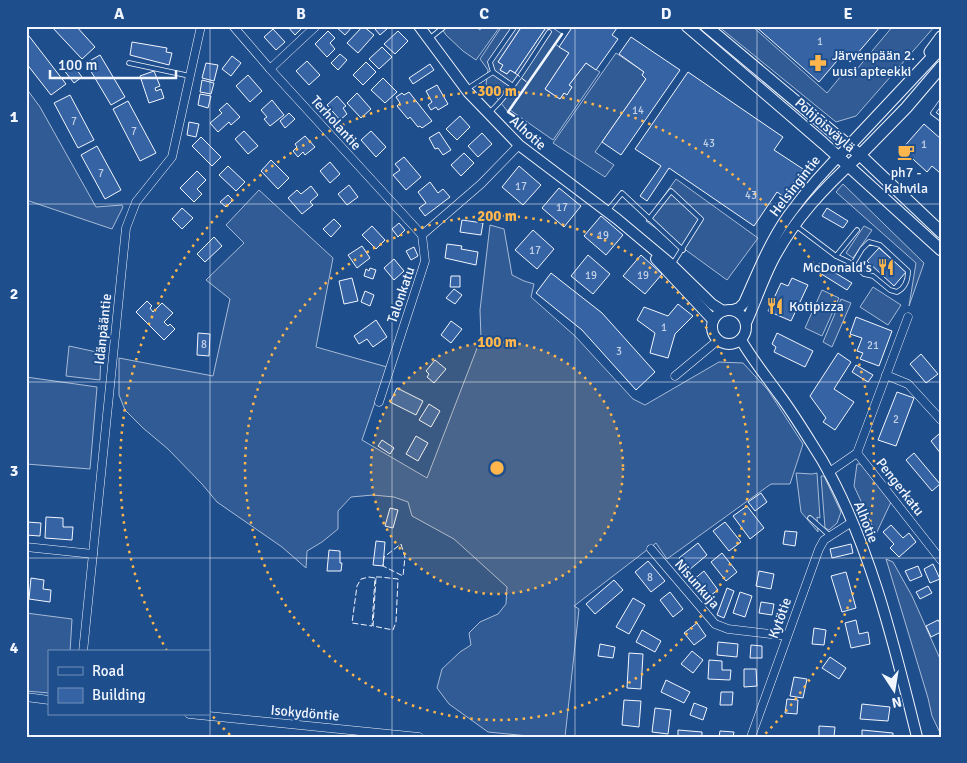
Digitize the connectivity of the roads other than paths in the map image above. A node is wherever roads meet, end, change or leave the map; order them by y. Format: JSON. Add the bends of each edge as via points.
{"nodes":[{"id":1,"x":201,"y":26,"type":"edge"},
{"id":2,"x":233,"y":26,"type":"edge"},
{"id":3,"x":316,"y":26,"type":"edge"},
{"id":4,"x":419,"y":26,"type":"edge"},
{"id":5,"x":445,"y":26,"type":"edge"},
{"id":6,"x":515,"y":26,"type":"edge"},
{"id":7,"x":687,"y":26,"type":"edge"},
{"id":8,"x":706,"y":26,"type":"edge"},
{"id":9,"x":549,"y":32,"type":"dead end"},
{"id":10,"x":941,"y":37,"type":"edge"},
{"id":11,"x":429,"y":40,"type":"junction"},
{"id":12,"x":941,"y":48,"type":"edge"},
{"id":13,"x":129,"y":63,"type":"dead end"},
{"id":14,"x":941,"y":67,"type":"edge"},
{"id":15,"x":270,"y":69,"type":"junction"},
{"id":16,"x":494,"y":72,"type":"junction"},
{"id":17,"x":190,"y":76,"type":"junction"},
{"id":18,"x":913,"y":76,"type":"junction"},
{"id":19,"x":513,"y":86,"type":"junction"},
{"id":20,"x":467,"y":90,"type":"junction"},
{"id":21,"x":941,"y":102,"type":"edge"},
{"id":22,"x":488,"y":114,"type":"junction"},
{"id":23,"x":941,"y":119,"type":"edge"},
{"id":24,"x":519,"y":145,"type":"junction"},
{"id":25,"x":849,"y":146,"type":"junction"},
{"id":26,"x":860,"y":155,"type":"junction"},
{"id":27,"x":838,"y":156,"type":"junction"},
{"id":28,"x":848,"y":166,"type":"junction"},
{"id":29,"x":607,"y":211,"type":"junction"},
{"id":30,"x":649,"y":219,"type":"junction"},
{"id":31,"x":791,"y":221,"type":"junction"},
{"id":32,"x":857,"y":230,"type":"dead end"},
{"id":33,"x":941,"y":232,"type":"edge"},
{"id":34,"x":422,"y":235,"type":"junction"},
{"id":35,"x":683,"y":250,"type":"junction"},
{"id":36,"x":941,"y":250,"type":"edge"},
{"id":37,"x":836,"y":256,"type":"junction"},
{"id":38,"x":853,"y":264,"type":"junction"},
{"id":39,"x":670,"y":268,"type":"junction"},
{"id":40,"x":728,"y":311,"type":"junction"},
{"id":41,"x":908,"y":317,"type":"dead end"},
{"id":42,"x":713,"y":320,"type":"junction"},
{"id":43,"x":746,"y":323,"type":"junction"},
{"id":44,"x":741,"y":340,"type":"junction"},
{"id":45,"x":718,"y":341,"type":"junction"},
{"id":46,"x":886,"y":374,"type":"junction"},
{"id":47,"x":675,"y":376,"type":"dead end"},
{"id":48,"x":378,"y":402,"type":"dead end"},
{"id":49,"x":941,"y":420,"type":"edge"},
{"id":50,"x":857,"y":453,"type":"junction"},
{"id":51,"x":828,"y":472,"type":"junction"},
{"id":52,"x":810,"y":518,"type":"dead end"},
{"id":53,"x":852,"y":522,"type":"junction"},
{"id":54,"x":830,"y":536,"type":"junction"},
{"id":55,"x":26,"y":547,"type":"edge"},
{"id":56,"x":651,"y":550,"type":"dead end"},
{"id":57,"x":93,"y":554,"type":"junction"},
{"id":58,"x":941,"y":560,"type":"edge"},
{"id":59,"x":787,"y":636,"type":"junction"},
{"id":60,"x":83,"y":650,"type":"edge"},
{"id":61,"x":26,"y":698,"type":"edge"},
{"id":62,"x":48,"y":700,"type":"edge"},
{"id":63,"x":210,"y":716,"type":"edge"},
{"id":64,"x":325,"y":727,"type":"junction"},
{"id":65,"x":413,"y":736,"type":"edge"},
{"id":66,"x":324,"y":737,"type":"edge"},
{"id":67,"x":419,"y":737,"type":"edge"},
{"id":68,"x":750,"y":737,"type":"edge"},
{"id":69,"x":917,"y":737,"type":"edge"}],
"edges":[{"from":1,"to":17,"type":"street","name":"Idänpääntie"},
{"from":2,"to":15,"type":"street","name":"Terholantie"},
{"from":3,"to":15,"type":"street"},
{"from":4,"to":11,"type":"street","name":"Alhotie"},
{"from":5,"to":11,"type":"lane"},
{"from":6,"to":16,"type":"lane","via":[[490,62]]},
{"from":7,"to":27,"type":"main road","name":"Pohjoisväylä"},
{"from":8,"to":25,"type":"main road","name":"Pohjoisväylä"},
{"from":9,"to":19,"type":"lane"},
{"from":10,"to":18,"type":"main road"},
{"from":11,"to":20,"type":"street","name":"Alhotie"},
{"from":12,"to":18,"type":"main road","name":"Helsingintie"},
{"from":13,"to":17,"type":"lane"},
{"from":14,"to":26,"type":"main road","name":"Helsingintie"},
{"from":15,"to":34,"type":"street","name":"Terholantie"},
{"from":16,"to":19,"type":"lane"},
{"from":16,"to":20,"type":"lane"},
{"from":17,"to":57,"type":"street","name":"Idänpääntie","via":[[172,157],[136,202],[126,228]]},
{"from":18,"to":25,"type":"main road","name":"Helsingintie"},
{"from":19,"to":22,"type":"lane"},
{"from":20,"to":22,"type":"street","name":"Alhotie"},
{"from":21,"to":23,"type":"lane","via":[[933,112]]},
{"from":22,"to":24,"type":"street","name":"Alhotie"},
{"from":24,"to":29,"type":"street","name":"Alhotie"},
{"from":24,"to":34,"type":"street","via":[[481,184]]},
{"from":25,"to":26,"type":"main road","name":"Pohjoisväylä"},
{"from":25,"to":27,"type":"street","name":"Helsingintie"},
{"from":26,"to":28,"type":"street","name":"Helsingintie"},
{"from":26,"to":33,"type":"main road","name":"Pohjoisväylä"},
{"from":27,"to":28,"type":"main road","name":"Pohjoisväylä"},
{"from":27,"to":31,"type":"street","name":"Helsingintie"},
{"from":28,"to":31,"type":"street","name":"Helsingintie"},
{"from":28,"to":36,"type":"main road","name":"Pohjoisväylä"},
{"from":29,"to":30,"type":"lane","via":[[622,193]]},
{"from":29,"to":39,"type":"street","name":"Alhotie"},
{"from":30,"to":35,"type":"lane"},
{"from":30,"to":35,"type":"lane","via":[[671,191],[702,219]]},
{"from":31,"to":37,"type":"lane"},
{"from":31,"to":40,"type":"street","name":"Helsingintie","via":[[768,251],[744,302],[739,308]]},
{"from":31,"to":43,"type":"street","name":"Helsingintie"},
{"from":32,"to":37,"type":"lane"},
{"from":34,"to":48,"type":"street","name":"Talonkatu","via":[[425,262]]},
{"from":35,"to":39,"type":"lane"},
{"from":37,"to":38,"type":"lane"},
{"from":38,"to":38,"type":"lane","via":[[869,242],[880,245],[908,271],[908,278],[897,292],[873,276],[864,274]]},
{"from":39,"to":40,"type":"street","name":"Alhotie","via":[[712,304]]},
{"from":39,"to":42,"type":"street","name":"Alhotie"},
{"from":40,"to":42,"type":"street","via":[[717,314]]},
{"from":40,"to":43,"type":"street","via":[[738,313]]},
{"from":41,"to":46,"type":"street"},
{"from":42,"to":45,"type":"street","via":[[712,331]]},
{"from":43,"to":44,"type":"street","via":[[746,333]]},
{"from":44,"to":45,"type":"street","via":[[729,345]]},
{"from":44,"to":51,"type":"street","name":"Alhotie"},
{"from":45,"to":47,"type":"street"},
{"from":46,"to":49,"type":"street","via":[[908,384]]},
{"from":46,"to":50,"type":"street"},
{"from":50,"to":51,"type":"street"},
{"from":50,"to":58,"type":"street","name":"Pengerkatu"},
{"from":51,"to":53,"type":"street","name":"Alhotie"},
{"from":52,"to":54,"type":"lane"},
{"from":53,"to":54,"type":"street","name":"Kytötie"},
{"from":53,"to":69,"type":"street","name":"Alhotie","via":[[882,604]]},
{"from":54,"to":59,"type":"street","name":"Kytötie","via":[[819,549]]},
{"from":55,"to":57,"type":"street"},
{"from":56,"to":59,"type":"street","name":"Nisunkuja","via":[[714,624],[735,630]]},
{"from":57,"to":60,"type":"street","name":"Idänpääntie"},
{"from":59,"to":68,"type":"street","name":"Kytötie"},
{"from":61,"to":62,"type":"street"},
{"from":63,"to":64,"type":"street","name":"Isokydöntie"},
{"from":64,"to":65,"type":"street","name":"Isokydöntie"},
{"from":64,"to":66,"type":"street"},
{"from":65,"to":67,"type":"street","name":"Isokydöntie"}]}
